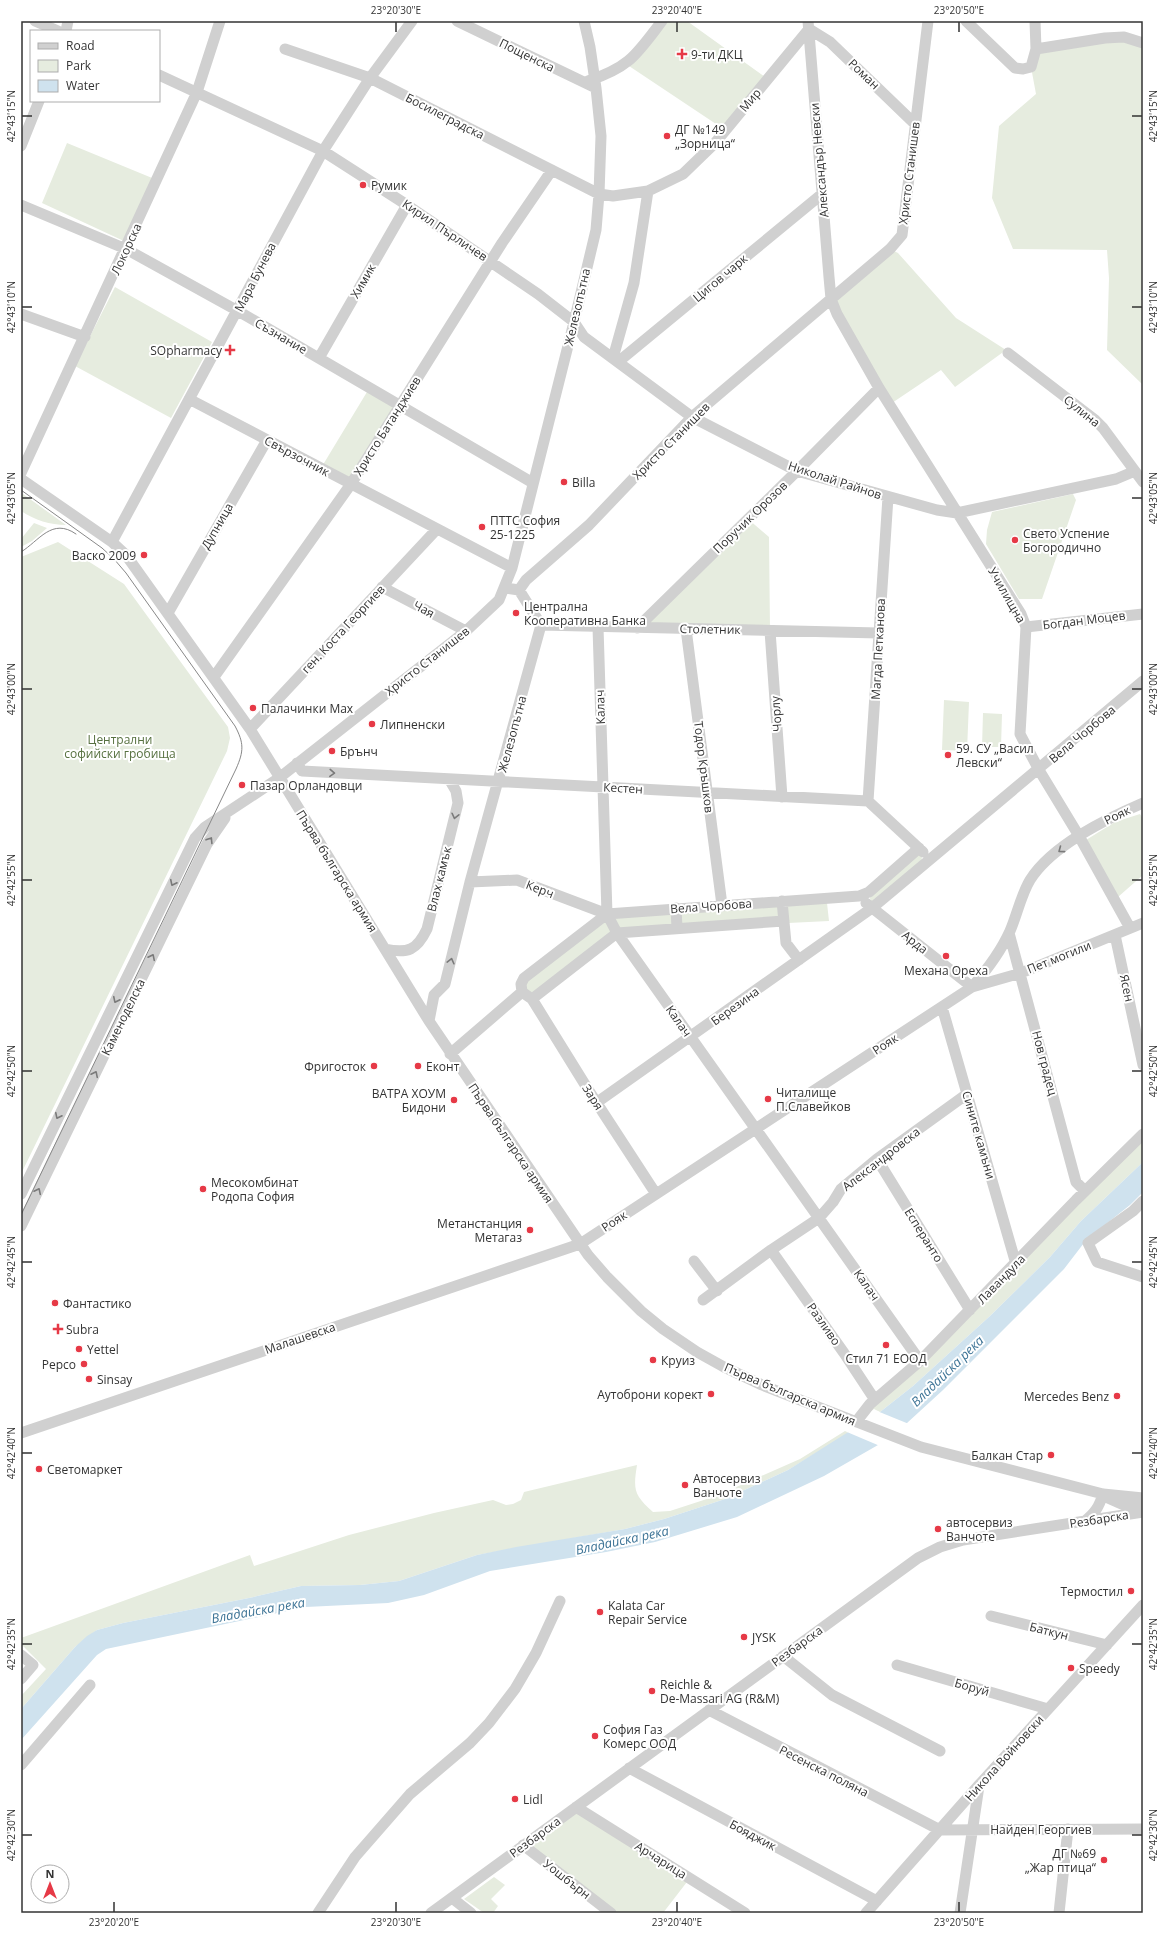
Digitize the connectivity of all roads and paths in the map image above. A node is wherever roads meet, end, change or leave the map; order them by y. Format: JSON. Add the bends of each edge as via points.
{"nodes":[{"id":1,"x":35,"y":21,"type":"edge"},
{"id":2,"x":220,"y":21,"type":"edge"},
{"id":3,"x":412,"y":21,"type":"edge"},
{"id":4,"x":457,"y":21,"type":"edge"},
{"id":5,"x":584,"y":21,"type":"edge"},
{"id":6,"x":662,"y":21,"type":"edge"},
{"id":7,"x":928,"y":21,"type":"edge"},
{"id":8,"x":966,"y":21,"type":"edge"},
{"id":9,"x":1035,"y":21,"type":"edge"},
{"id":10,"x":809,"y":25,"type":"edge"},
{"id":11,"x":56,"y":30,"type":"edge"},
{"id":12,"x":1143,"y":43,"type":"edge"},
{"id":13,"x":285,"y":49,"type":"dead end"},
{"id":14,"x":1036,"y":49,"type":"junction"},
{"id":15,"x":160,"y":75,"type":"edge"},
{"id":16,"x":370,"y":78,"type":"junction"},
{"id":17,"x":592,"y":83,"type":"junction"},
{"id":18,"x":198,"y":92,"type":"junction"},
{"id":19,"x":38,"y":102,"type":"edge"},
{"id":20,"x":915,"y":124,"type":"junction"},
{"id":21,"x":21,"y":146,"type":"edge"},
{"id":22,"x":323,"y":151,"type":"junction"},
{"id":23,"x":552,"y":170,"type":"junction"},
{"id":24,"x":648,"y":191,"type":"junction"},
{"id":25,"x":599,"y":194,"type":"junction"},
{"id":26,"x":822,"y":194,"type":"junction"},
{"id":27,"x":21,"y":205,"type":"edge"},
{"id":28,"x":408,"y":205,"type":"junction"},
{"id":29,"x":126,"y":249,"type":"junction"},
{"id":30,"x":490,"y":261,"type":"junction"},
{"id":31,"x":831,"y":299,"type":"junction"},
{"id":32,"x":238,"y":310,"type":"junction"},
{"id":33,"x":21,"y":314,"type":"edge"},
{"id":34,"x":574,"y":322,"type":"junction"},
{"id":35,"x":85,"y":337,"type":"junction"},
{"id":36,"x":1008,"y":353,"type":"dead end"},
{"id":37,"x":319,"y":358,"type":"junction"},
{"id":38,"x":616,"y":360,"type":"junction"},
{"id":39,"x":879,"y":388,"type":"junction"},
{"id":40,"x":189,"y":399,"type":"junction"},
{"id":41,"x":400,"y":405,"type":"junction"},
{"id":42,"x":692,"y":417,"type":"junction"},
{"id":43,"x":267,"y":440,"type":"junction"},
{"id":44,"x":797,"y":471,"type":"junction"},
{"id":45,"x":1135,"y":471,"type":"junction"},
{"id":46,"x":21,"y":473,"type":"edge"},
{"id":47,"x":21,"y":479,"type":"edge"},
{"id":48,"x":1143,"y":482,"type":"edge"},
{"id":49,"x":534,"y":483,"type":"junction"},
{"id":50,"x":351,"y":484,"type":"junction"},
{"id":51,"x":888,"y":497,"type":"junction"},
{"id":52,"x":957,"y":513,"type":"junction"},
{"id":53,"x":437,"y":529,"type":"junction"},
{"id":54,"x":112,"y":542,"type":"junction"},
{"id":55,"x":512,"y":568,"type":"junction"},
{"id":56,"x":382,"y":588,"type":"junction"},
{"id":57,"x":505,"y":588,"type":"junction"},
{"id":58,"x":519,"y":590,"type":"junction"},
{"id":59,"x":168,"y":613,"type":"junction"},
{"id":60,"x":1143,"y":614,"type":"edge"},
{"id":61,"x":541,"y":625,"type":"junction"},
{"id":62,"x":598,"y":627,"type":"junction"},
{"id":63,"x":1026,"y":627,"type":"junction"},
{"id":64,"x":637,"y":628,"type":"junction"},
{"id":65,"x":686,"y":629,"type":"junction"},
{"id":66,"x":770,"y":630,"type":"junction"},
{"id":67,"x":466,"y":631,"type":"junction"},
{"id":68,"x":879,"y":633,"type":"junction"},
{"id":69,"x":214,"y":677,"type":"junction"},
{"id":70,"x":1143,"y":681,"type":"edge"},
{"id":71,"x":250,"y":729,"type":"junction"},
{"id":72,"x":297,"y":763,"type":"junction"},
{"id":73,"x":1039,"y":770,"type":"junction"},
{"id":74,"x":278,"y":778,"type":"junction"},
{"id":75,"x":449,"y":779,"type":"junction"},
{"id":76,"x":499,"y":783,"type":"junction"},
{"id":77,"x":603,"y":787,"type":"junction"},
{"id":78,"x":708,"y":793,"type":"junction"},
{"id":79,"x":782,"y":797,"type":"junction"},
{"id":80,"x":868,"y":801,"type":"junction"},
{"id":81,"x":1143,"y":803,"type":"edge"},
{"id":82,"x":231,"y":811,"type":"junction"},
{"id":83,"x":1079,"y":836,"type":"junction"},
{"id":84,"x":919,"y":848,"type":"junction"},
{"id":85,"x":930,"y":859,"type":"junction"},
{"id":86,"x":470,"y":882,"type":"junction"},
{"id":87,"x":859,"y":896,"type":"junction"},
{"id":88,"x":782,"y":901,"type":"junction"},
{"id":89,"x":722,"y":905,"type":"junction"},
{"id":90,"x":676,"y":908,"type":"junction"},
{"id":91,"x":872,"y":908,"type":"junction"},
{"id":92,"x":607,"y":914,"type":"junction"},
{"id":93,"x":784,"y":922,"type":"junction"},
{"id":94,"x":1143,"y":923,"type":"edge"},
{"id":95,"x":677,"y":928,"type":"junction"},
{"id":96,"x":1130,"y":928,"type":"junction"},
{"id":97,"x":617,"y":933,"type":"junction"},
{"id":98,"x":1009,"y":933,"type":"junction"},
{"id":99,"x":1115,"y":935,"type":"junction"},
{"id":100,"x":385,"y":949,"type":"junction"},
{"id":101,"x":799,"y":960,"type":"junction"},
{"id":102,"x":1021,"y":972,"type":"junction"},
{"id":103,"x":972,"y":987,"type":"junction"},
{"id":104,"x":522,"y":992,"type":"junction"},
{"id":105,"x":412,"y":995,"type":"junction"},
{"id":106,"x":434,"y":995,"type":"junction"},
{"id":107,"x":532,"y":999,"type":"junction"},
{"id":108,"x":942,"y":1007,"type":"junction"},
{"id":109,"x":429,"y":1021,"type":"junction"},
{"id":110,"x":690,"y":1038,"type":"junction"},
{"id":111,"x":450,"y":1054,"type":"junction"},
{"id":112,"x":1143,"y":1064,"type":"edge"},
{"id":113,"x":967,"y":1094,"type":"junction"},
{"id":114,"x":596,"y":1103,"type":"junction"},
{"id":115,"x":754,"y":1130,"type":"junction"},
{"id":116,"x":1143,"y":1134,"type":"edge"},
{"id":117,"x":877,"y":1159,"type":"junction"},
{"id":118,"x":1085,"y":1191,"type":"junction"},
{"id":119,"x":21,"y":1194,"type":"edge"},
{"id":120,"x":656,"y":1194,"type":"junction"},
{"id":121,"x":1143,"y":1202,"type":"edge"},
{"id":122,"x":819,"y":1218,"type":"junction"},
{"id":123,"x":21,"y":1226,"type":"edge"},
{"id":124,"x":580,"y":1244,"type":"junction"},
{"id":125,"x":771,"y":1250,"type":"junction"},
{"id":126,"x":694,"y":1261,"type":"dead end"},
{"id":127,"x":1016,"y":1264,"type":"junction"},
{"id":128,"x":1143,"y":1277,"type":"edge"},
{"id":129,"x":717,"y":1291,"type":"junction"},
{"id":130,"x":703,"y":1300,"type":"dead end"},
{"id":131,"x":970,"y":1310,"type":"junction"},
{"id":132,"x":920,"y":1361,"type":"junction"},
{"id":133,"x":875,"y":1400,"type":"junction"},
{"id":134,"x":856,"y":1422,"type":"junction"},
{"id":135,"x":21,"y":1433,"type":"edge"},
{"id":136,"x":1103,"y":1494,"type":"junction"},
{"id":137,"x":1143,"y":1498,"type":"edge"},
{"id":138,"x":1143,"y":1508,"type":"edge"},
{"id":139,"x":1143,"y":1512,"type":"edge"},
{"id":140,"x":1085,"y":1521,"type":"junction"},
{"id":141,"x":560,"y":1601,"type":"dead end"},
{"id":142,"x":1141,"y":1612,"type":"edge"},
{"id":143,"x":990,"y":1616,"type":"dead end"},
{"id":144,"x":1107,"y":1645,"type":"junction"},
{"id":145,"x":21,"y":1655,"type":"edge"},
{"id":146,"x":783,"y":1656,"type":"junction"},
{"id":147,"x":897,"y":1665,"type":"dead end"},
{"id":148,"x":21,"y":1679,"type":"edge"},
{"id":149,"x":90,"y":1685,"type":"dead end"},
{"id":150,"x":1048,"y":1709,"type":"junction"},
{"id":151,"x":709,"y":1710,"type":"junction"},
{"id":152,"x":940,"y":1751,"type":"dead end"},
{"id":153,"x":21,"y":1765,"type":"edge"},
{"id":154,"x":629,"y":1768,"type":"junction"},
{"id":155,"x":979,"y":1785,"type":"junction"},
{"id":156,"x":576,"y":1807,"type":"junction"},
{"id":157,"x":1143,"y":1828,"type":"edge"},
{"id":158,"x":971,"y":1829,"type":"junction"},
{"id":159,"x":1068,"y":1829,"type":"junction"},
{"id":160,"x":940,"y":1830,"type":"junction"},
{"id":161,"x":523,"y":1845,"type":"junction"},
{"id":162,"x":452,"y":1898,"type":"junction"},
{"id":163,"x":877,"y":1901,"type":"junction"},
{"id":164,"x":318,"y":1913,"type":"edge"},
{"id":165,"x":431,"y":1913,"type":"edge"},
{"id":166,"x":471,"y":1913,"type":"edge"},
{"id":167,"x":611,"y":1913,"type":"edge"},
{"id":168,"x":745,"y":1913,"type":"edge"},
{"id":169,"x":866,"y":1913,"type":"edge"},
{"id":170,"x":960,"y":1913,"type":"edge"},
{"id":171,"x":1059,"y":1913,"type":"edge"}],
"edges":[{"from":1,"to":11,"type":"street"},
{"from":2,"to":18,"type":"street","name":"Локорска"},
{"from":3,"to":16,"type":"street","name":"Мара Бунева"},
{"from":4,"to":17,"type":"street","name":"Пощенска"},
{"from":5,"to":17,"type":"street","name":"Железопътна","via":[[590,47]]},
{"from":6,"to":17,"type":"street","via":[[625,65]]},
{"from":7,"to":20,"type":"street","name":"Христо Станишев"},
{"from":8,"to":14,"type":"street","via":[[1015,68],[1031,67]]},
{"from":9,"to":14,"type":"street"},
{"from":10,"to":20,"type":"street","name":"Роман"},
{"from":10,"to":24,"type":"street","name":"Мир","via":[[714,143],[683,174]]},
{"from":10,"to":26,"type":"street","name":"Александър Невски"},
{"from":12,"to":14,"type":"street","via":[[1124,37],[1105,38]]},
{"from":13,"to":16,"type":"street","name":"Босилеградска"},
{"from":15,"to":18,"type":"street","name":"Кирил Пърличев"},
{"from":16,"to":22,"type":"street","name":"Мара Бунева"},
{"from":16,"to":23,"type":"street","name":"Босилеградска"},
{"from":17,"to":25,"type":"street","name":"Железопътна","via":[[601,136]]},
{"from":18,"to":22,"type":"street","name":"Кирил Пърличев"},
{"from":18,"to":29,"type":"street","name":"Локорска"},
{"from":19,"to":21,"type":"street"},
{"from":20,"to":31,"type":"street","name":"Христо Станишев","via":[[902,235],[890,249]]},
{"from":22,"to":28,"type":"street","name":"Кирил Пърличев"},
{"from":22,"to":32,"type":"street","name":"Мара Бунева"},
{"from":23,"to":25,"type":"street","name":"Босилеградска"},
{"from":23,"to":30,"type":"street","name":"Христо Батанджиев"},
{"from":24,"to":25,"type":"street","name":"Мир","via":[[612,196]]},
{"from":24,"to":38,"type":"street","via":[[634,283]]},
{"from":25,"to":34,"type":"street","name":"Железопътна","via":[[596,230]]},
{"from":26,"to":31,"type":"street","name":"Александър Невски"},
{"from":26,"to":38,"type":"street","name":"Цигов чарк"},
{"from":27,"to":29,"type":"street","name":"Съзнание"},
{"from":28,"to":30,"type":"street","name":"Кирил Пърличев"},
{"from":28,"to":37,"type":"street","name":"Химик"},
{"from":29,"to":32,"type":"street","name":"Съзнание"},
{"from":29,"to":35,"type":"street","name":"Локорска"},
{"from":30,"to":34,"type":"street","name":"Кирил Пърличев"},
{"from":30,"to":41,"type":"street","name":"Христо Батанджиев"},
{"from":31,"to":39,"type":"street","name":"Училищна"},
{"from":31,"to":42,"type":"street","name":"Христо Станишев"},
{"from":32,"to":37,"type":"street","name":"Съзнание"},
{"from":32,"to":40,"type":"street","name":"Мара Бунева"},
{"from":33,"to":35,"type":"street"},
{"from":34,"to":38,"type":"street","name":"Николай Райнов","via":[[584,337]]},
{"from":34,"to":49,"type":"street","name":"Железопътна"},
{"from":35,"to":46,"type":"street","name":"Локорска"},
{"from":36,"to":45,"type":"street","name":"Сулина","via":[[1094,420]]},
{"from":37,"to":41,"type":"street","name":"Съзнание"},
{"from":38,"to":42,"type":"street","name":"Николай Райнов"},
{"from":39,"to":44,"type":"street","name":"Поручик Орозов"},
{"from":39,"to":52,"type":"street","name":"Училищна"},
{"from":40,"to":43,"type":"street","name":"Свързочник"},
{"from":40,"to":54,"type":"street","name":"Мара Бунева"},
{"from":41,"to":49,"type":"street","name":"Съзнание"},
{"from":41,"to":50,"type":"street","name":"Христо Батанджиев"},
{"from":42,"to":44,"type":"street","name":"Николай Райнов"},
{"from":42,"to":58,"type":"street","name":"Христо Станишев","via":[[589,525],[526,580]]},
{"from":43,"to":50,"type":"street","name":"Свързочник"},
{"from":43,"to":59,"type":"street","name":"Дупница"},
{"from":44,"to":51,"type":"street","name":"Николай Райнов"},
{"from":44,"to":64,"type":"street","name":"Поручик Орозов"},
{"from":45,"to":48,"type":"street","name":"Сулина"},
{"from":45,"to":52,"type":"street","name":"Николай Райнов","via":[[1116,479]]},
{"from":47,"to":54,"type":"street","name":"Първа българска армия"},
{"from":49,"to":55,"type":"street","name":"Железопътна"},
{"from":50,"to":53,"type":"street","name":"Свързочник"},
{"from":50,"to":69,"type":"street","name":"Христо Батанджиев"},
{"from":51,"to":52,"type":"street","name":"Николай Райнов"},
{"from":51,"to":68,"type":"street","name":"Магда Петканова"},
{"from":52,"to":63,"type":"street","name":"Училищна","via":[[1021,614]]},
{"from":53,"to":55,"type":"street","name":"Свързочник"},
{"from":53,"to":56,"type":"street","name":"ген. Коста Георгиев"},
{"from":54,"to":59,"type":"street","name":"Първа българска армия","via":[[126,555]]},
{"from":55,"to":57,"type":"street","name":"Железопътна"},
{"from":56,"to":67,"type":"street","name":"Чая"},
{"from":56,"to":71,"type":"street","name":"ген. Коста Георгиев"},
{"from":57,"to":58,"type":"street"},
{"from":57,"to":67,"type":"street","name":"Христо Станишев","via":[[495,605]]},
{"from":58,"to":61,"type":"street"},
{"from":59,"to":69,"type":"street","name":"Първа българска армия"},
{"from":60,"to":63,"type":"street","name":"Богдан Моцев"},
{"from":61,"to":62,"type":"street","name":"Столетник"},
{"from":61,"to":76,"type":"street","name":"Железопътна"},
{"from":62,"to":64,"type":"street","name":"Столетник"},
{"from":62,"to":77,"type":"street","name":"Калач"},
{"from":63,"to":73,"type":"street","name":"Училищна","via":[[1020,734]]},
{"from":64,"to":65,"type":"street","name":"Столетник"},
{"from":65,"to":66,"type":"street","name":"Столетник"},
{"from":65,"to":78,"type":"street","name":"Тодор Кръшков"},
{"from":66,"to":68,"type":"street","name":"Столетник"},
{"from":66,"to":79,"type":"street","name":"Чорлу"},
{"from":67,"to":72,"type":"street","name":"Христо Станишев"},
{"from":68,"to":80,"type":"street","name":"Магда Петканова"},
{"from":69,"to":71,"type":"street","name":"Първа българска армия"},
{"from":70,"to":73,"type":"street","name":"Вела Чорбова"},
{"from":71,"to":74,"type":"street","name":"Първа българска армия"},
{"from":72,"to":74,"type":"street","name":"Христо Станишев"},
{"from":72,"to":75,"type":"street","name":"Кестен","one_way":true,"via":[[302,771]]},
{"from":73,"to":83,"type":"street","name":"Училищна"},
{"from":73,"to":85,"type":"street","name":"Вела Чорбова"},
{"from":74,"to":82,"type":"street","name":"Каменоделска"},
{"from":74,"to":100,"type":"street","name":"Първа българска армия"},
{"from":75,"to":76,"type":"street","name":"Кестен"},
{"from":75,"to":100,"type":"street","name":"Влах камък","one_way":true,"via":[[456,791],[458,803],[427,929],[421,942],[410,950]]},
{"from":76,"to":77,"type":"street","name":"Кестен"},
{"from":76,"to":86,"type":"street","name":"Железопътна"},
{"from":77,"to":78,"type":"street","name":"Кестен"},
{"from":77,"to":92,"type":"street","name":"Калач"},
{"from":78,"to":79,"type":"street","name":"Кестен"},
{"from":78,"to":89,"type":"street","name":"Тодор Кръшков"},
{"from":79,"to":80,"type":"street","name":"Кестен"},
{"from":80,"to":84,"type":"street"},
{"from":81,"to":83,"type":"street","name":"Рояк","via":[[1108,818]]},
{"from":82,"to":119,"type":"street","name":"Каменоделска","one_way":true,"via":[[205,827],[195,838]]},
{"from":123,"to":82,"type":"street","name":"Каменоделска","one_way":true,"via":[[207,844]]},
{"from":83,"to":96,"type":"street","name":"Училищна"},
{"from":83,"to":98,"type":"street","name":"Рояк","one_way":true,"via":[[1040,867],[1030,881]]},
{"from":84,"to":85,"type":"street"},
{"from":84,"to":87,"type":"street","name":"Вела Чорбова","via":[[869,892]]},
{"from":85,"to":91,"type":"street","name":"Вела Чорбова"},
{"from":86,"to":92,"type":"street","name":"Керч","via":[[517,880]]},
{"from":106,"to":86,"type":"street","one_way":true,"via":[[445,984]]},
{"from":87,"to":88,"type":"street","name":"Вела Чорбова"},
{"from":87,"to":91,"type":"street","name":"Арда"},
{"from":88,"to":89,"type":"street","name":"Вела Чорбова"},
{"from":88,"to":93,"type":"street"},
{"from":89,"to":90,"type":"street","name":"Вела Чорбова"},
{"from":90,"to":92,"type":"street","name":"Вела Чорбова"},
{"from":90,"to":95,"type":"street"},
{"from":91,"to":101,"type":"street","name":"Березина"},
{"from":91,"to":103,"type":"street","name":"Арда"},
{"from":92,"to":97,"type":"street","name":"Калач"},
{"from":92,"to":104,"type":"street","via":[[524,978],[521,984]]},
{"from":93,"to":95,"type":"street","name":"Вела Чорбова"},
{"from":93,"to":101,"type":"street","via":[[786,943]]},
{"from":94,"to":96,"type":"street","name":"Пет могили"},
{"from":95,"to":97,"type":"street","name":"Вела Чорбова"},
{"from":96,"to":99,"type":"street","name":"Пет могили"},
{"from":97,"to":107,"type":"street"},
{"from":97,"to":110,"type":"street","name":"Калач"},
{"from":98,"to":102,"type":"street","name":"Нов градец"},
{"from":98,"to":103,"type":"street","name":"Рояк"},
{"from":99,"to":102,"type":"street","name":"Пет могили"},
{"from":99,"to":112,"type":"street","name":"Ясен"},
{"from":100,"to":105,"type":"street","name":"Първа българска армия"},
{"from":101,"to":110,"type":"street","name":"Березина"},
{"from":102,"to":103,"type":"street","name":"Пет могили"},
{"from":102,"to":118,"type":"street","name":"Нов градец","via":[[1076,1182]]},
{"from":103,"to":108,"type":"street","name":"Рояк"},
{"from":104,"to":107,"type":"street"},
{"from":104,"to":111,"type":"street"},
{"from":105,"to":106,"type":"street"},
{"from":105,"to":109,"type":"street","name":"Първа българска армия"},
{"from":106,"to":109,"type":"street"},
{"from":107,"to":114,"type":"street","name":"Заря"},
{"from":108,"to":113,"type":"street","name":"Сините камъни"},
{"from":108,"to":115,"type":"street","name":"Рояк"},
{"from":109,"to":111,"type":"street","name":"Първа българска армия"},
{"from":110,"to":114,"type":"street","name":"Березина"},
{"from":110,"to":115,"type":"street","name":"Калач"},
{"from":111,"to":124,"type":"street","name":"Първа българска армия"},
{"from":113,"to":117,"type":"street","name":"Александровска"},
{"from":113,"to":127,"type":"street","name":"Сините камъни"},
{"from":114,"to":120,"type":"street","name":"Заря"},
{"from":115,"to":120,"type":"street","name":"Рояк"},
{"from":115,"to":122,"type":"street","name":"Калач"},
{"from":116,"to":118,"type":"street","name":"Лавандула"},
{"from":117,"to":122,"type":"street","name":"Александровска","via":[[841,1189]]},
{"from":117,"to":131,"type":"street","name":"Есперанто"},
{"from":118,"to":127,"type":"street","name":"Лавандула"},
{"from":120,"to":124,"type":"street","name":"Рояк"},
{"from":121,"to":128,"type":"street","via":[[1088,1243],[1097,1262]]},
{"from":122,"to":125,"type":"street","name":"Александровска"},
{"from":122,"to":132,"type":"street","name":"Калач"},
{"from":124,"to":134,"type":"street","name":"Първа българска армия","via":[[606,1277],[641,1311],[697,1352],[724,1368],[762,1385]]},
{"from":124,"to":135,"type":"street","name":"Малашевска"},
{"from":125,"to":129,"type":"street","name":"Александровска"},
{"from":125,"to":133,"type":"street","name":"Разливо"},
{"from":126,"to":129,"type":"street"},
{"from":127,"to":131,"type":"street","name":"Лавандула"},
{"from":129,"to":130,"type":"street","name":"Александровска"},
{"from":131,"to":132,"type":"street","name":"Лавандула"},
{"from":132,"to":133,"type":"street","name":"Лавандула"},
{"from":133,"to":134,"type":"street","name":"Лавандула"},
{"from":134,"to":136,"type":"street","name":"Първа българска армия","via":[[921,1447]]},
{"from":136,"to":137,"type":"street","name":"Резбарска"},
{"from":136,"to":138,"type":"street","name":"Резбарска","via":[[1126,1506]]},
{"from":136,"to":140,"type":"street","via":[[1100,1506]]},
{"from":139,"to":140,"type":"street","name":"Резбарска"},
{"from":140,"to":146,"type":"street","name":"Резбарска","via":[[963,1540],[940,1547],[918,1558]]},
{"from":141,"to":164,"type":"street","via":[[536,1653],[515,1689],[489,1723],[470,1743],[410,1794],[355,1857]]},
{"from":142,"to":144,"type":"street","name":"Никола Войновски"},
{"from":143,"to":144,"type":"street","name":"Баткун"},
{"from":144,"to":150,"type":"street","name":"Никола Войновски"},
{"from":145,"to":148,"type":"street","via":[[33,1665]]},
{"from":146,"to":151,"type":"street","name":"Резбарска"},
{"from":146,"to":152,"type":"street","via":[[832,1696]]},
{"from":147,"to":150,"type":"street","name":"Боруй"},
{"from":149,"to":153,"type":"street"},
{"from":150,"to":155,"type":"street","name":"Никола Войновски"},
{"from":151,"to":154,"type":"street","name":"Резбарска"},
{"from":151,"to":160,"type":"street","name":"Ресенска поляна"},
{"from":154,"to":156,"type":"street","name":"Резбарска"},
{"from":154,"to":163,"type":"street","name":"Бояджик"},
{"from":155,"to":158,"type":"street"},
{"from":155,"to":160,"type":"street","name":"Никола Войновски"},
{"from":156,"to":161,"type":"street","name":"Резбарска"},
{"from":156,"to":168,"type":"street","name":"Арчарица"},
{"from":157,"to":159,"type":"street","name":"Найден Георгиев"},
{"from":158,"to":159,"type":"street","name":"Найден Георгиев"},
{"from":158,"to":160,"type":"street","name":"Найден Георгиев"},
{"from":158,"to":170,"type":"street"},
{"from":159,"to":171,"type":"street"},
{"from":160,"to":163,"type":"street","name":"Никола Войновски"},
{"from":161,"to":162,"type":"street","name":"Резбарска"},
{"from":161,"to":167,"type":"street","name":"Уошбърн"},
{"from":162,"to":165,"type":"street","name":"Резбарска"},
{"from":162,"to":166,"type":"street"},
{"from":163,"to":169,"type":"street","name":"Никола Войновски"}]}
